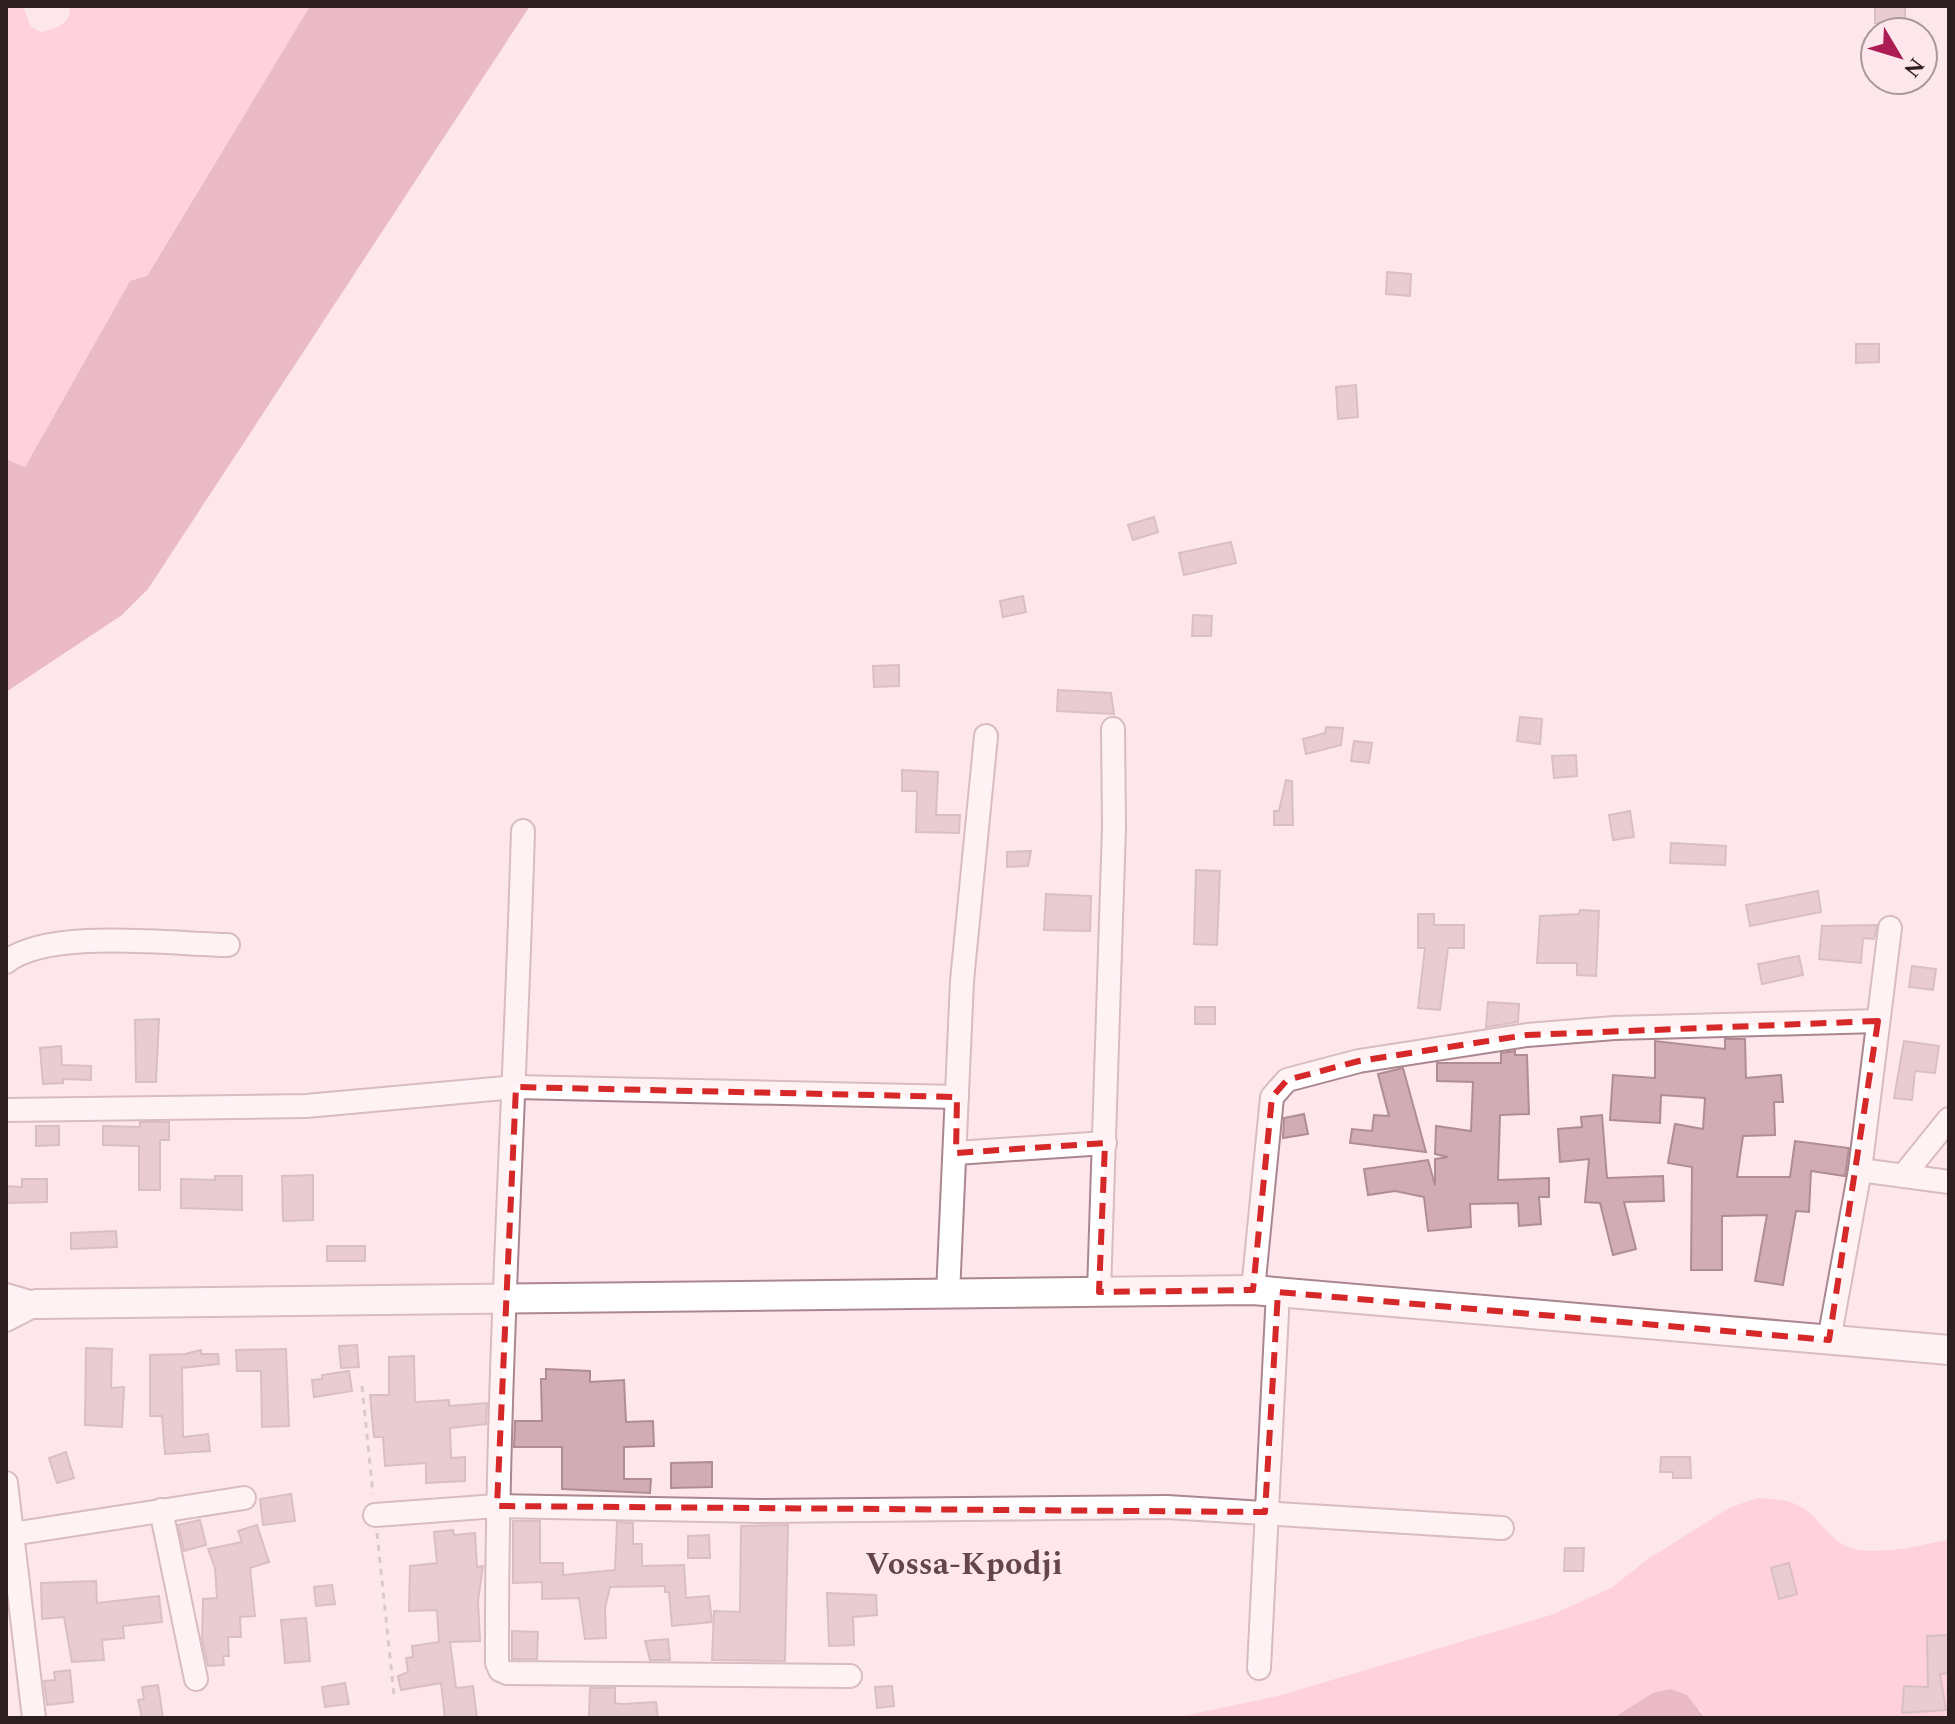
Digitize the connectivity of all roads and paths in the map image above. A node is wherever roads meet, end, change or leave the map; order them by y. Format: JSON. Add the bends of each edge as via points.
{"nodes":[{"id":1,"x":1113,"y":729,"type":"dead end"},
{"id":2,"x":986,"y":736,"type":"dead end"},
{"id":3,"x":523,"y":831,"type":"dead end"},
{"id":4,"x":1890,"y":928,"type":"dead end"},
{"id":5,"x":228,"y":945,"type":"dead end"},
{"id":6,"x":6,"y":962,"type":"edge"},
{"id":7,"x":1878,"y":1021,"type":"junction"},
{"id":8,"x":516,"y":1087,"type":"junction"},
{"id":9,"x":957,"y":1097,"type":"junction"},
{"id":10,"x":6,"y":1110,"type":"edge"},
{"id":11,"x":1949,"y":1119,"type":"edge"},
{"id":12,"x":1105,"y":1143,"type":"junction"},
{"id":13,"x":956,"y":1153,"type":"junction"},
{"id":14,"x":1860,"y":1170,"type":"junction"},
{"id":15,"x":1903,"y":1176,"type":"junction"},
{"id":16,"x":1949,"y":1182,"type":"edge"},
{"id":17,"x":1266,"y":1291,"type":"junction"},
{"id":18,"x":1099,"y":1292,"type":"junction"},
{"id":19,"x":948,"y":1294,"type":"junction"},
{"id":20,"x":6,"y":1295,"type":"edge"},
{"id":21,"x":503,"y":1299,"type":"junction"},
{"id":22,"x":37,"y":1304,"type":"junction"},
{"id":23,"x":6,"y":1320,"type":"edge"},
{"id":24,"x":1829,"y":1340,"type":"junction"},
{"id":25,"x":1949,"y":1350,"type":"edge"},
{"id":26,"x":362,"y":1386,"type":"dead end"},
{"id":27,"x":6,"y":1489,"type":"edge"},
{"id":28,"x":244,"y":1498,"type":"dead end"},
{"id":29,"x":497,"y":1506,"type":"junction"},
{"id":30,"x":161,"y":1510,"type":"junction"},
{"id":31,"x":1265,"y":1512,"type":"junction"},
{"id":32,"x":375,"y":1515,"type":"junction"},
{"id":33,"x":1502,"y":1528,"type":"dead end"},
{"id":34,"x":12,"y":1534,"type":"junction"},
{"id":35,"x":16,"y":1665,"type":"edge"},
{"id":36,"x":1259,"y":1668,"type":"dead end"},
{"id":37,"x":850,"y":1676,"type":"dead end"},
{"id":38,"x":196,"y":1679,"type":"dead end"},
{"id":39,"x":394,"y":1695,"type":"dead end"},
{"id":40,"x":34,"y":1718,"type":"edge"}],
"edges":[{"from":1,"to":12,"type":"street"},
{"from":2,"to":9,"type":"street","via":[[962,981]]},
{"from":3,"to":8,"type":"street"},
{"from":4,"to":7,"type":"street"},
{"from":5,"to":6,"type":"street","via":[[71,941],[30,948]]},
{"from":7,"to":14,"type":"street"},
{"from":7,"to":17,"type":"street","via":[[1527,1035],[1359,1061],[1287,1080],[1272,1097]]},
{"from":8,"to":9,"type":"street"},
{"from":8,"to":10,"type":"street","via":[[306,1106]]},
{"from":8,"to":21,"type":"street"},
{"from":9,"to":13,"type":"street"},
{"from":11,"to":15,"type":"street"},
{"from":12,"to":13,"type":"street"},
{"from":12,"to":18,"type":"street"},
{"from":13,"to":19,"type":"street"},
{"from":14,"to":15,"type":"street"},
{"from":14,"to":24,"type":"street"},
{"from":15,"to":16,"type":"street"},
{"from":17,"to":18,"type":"street"},
{"from":17,"to":24,"type":"street"},
{"from":17,"to":31,"type":"street"},
{"from":18,"to":19,"type":"street"},
{"from":19,"to":21,"type":"street"},
{"from":20,"to":22,"type":"street"},
{"from":21,"to":22,"type":"street"},
{"from":21,"to":29,"type":"street"},
{"from":22,"to":23,"type":"street"},
{"from":24,"to":25,"type":"street"},
{"from":26,"to":32,"type":"path"},
{"from":27,"to":34,"type":"street"},
{"from":28,"to":30,"type":"street"},
{"from":29,"to":31,"type":"street","via":[[760,1511],[1167,1507]]},
{"from":29,"to":32,"type":"street"},
{"from":29,"to":37,"type":"street","via":[[500,1670]]},
{"from":30,"to":34,"type":"street"},
{"from":30,"to":38,"type":"street"},
{"from":31,"to":33,"type":"street"},
{"from":31,"to":36,"type":"street"},
{"from":32,"to":39,"type":"path"},
{"from":34,"to":35,"type":"street"},
{"from":35,"to":40,"type":"street"}]}
